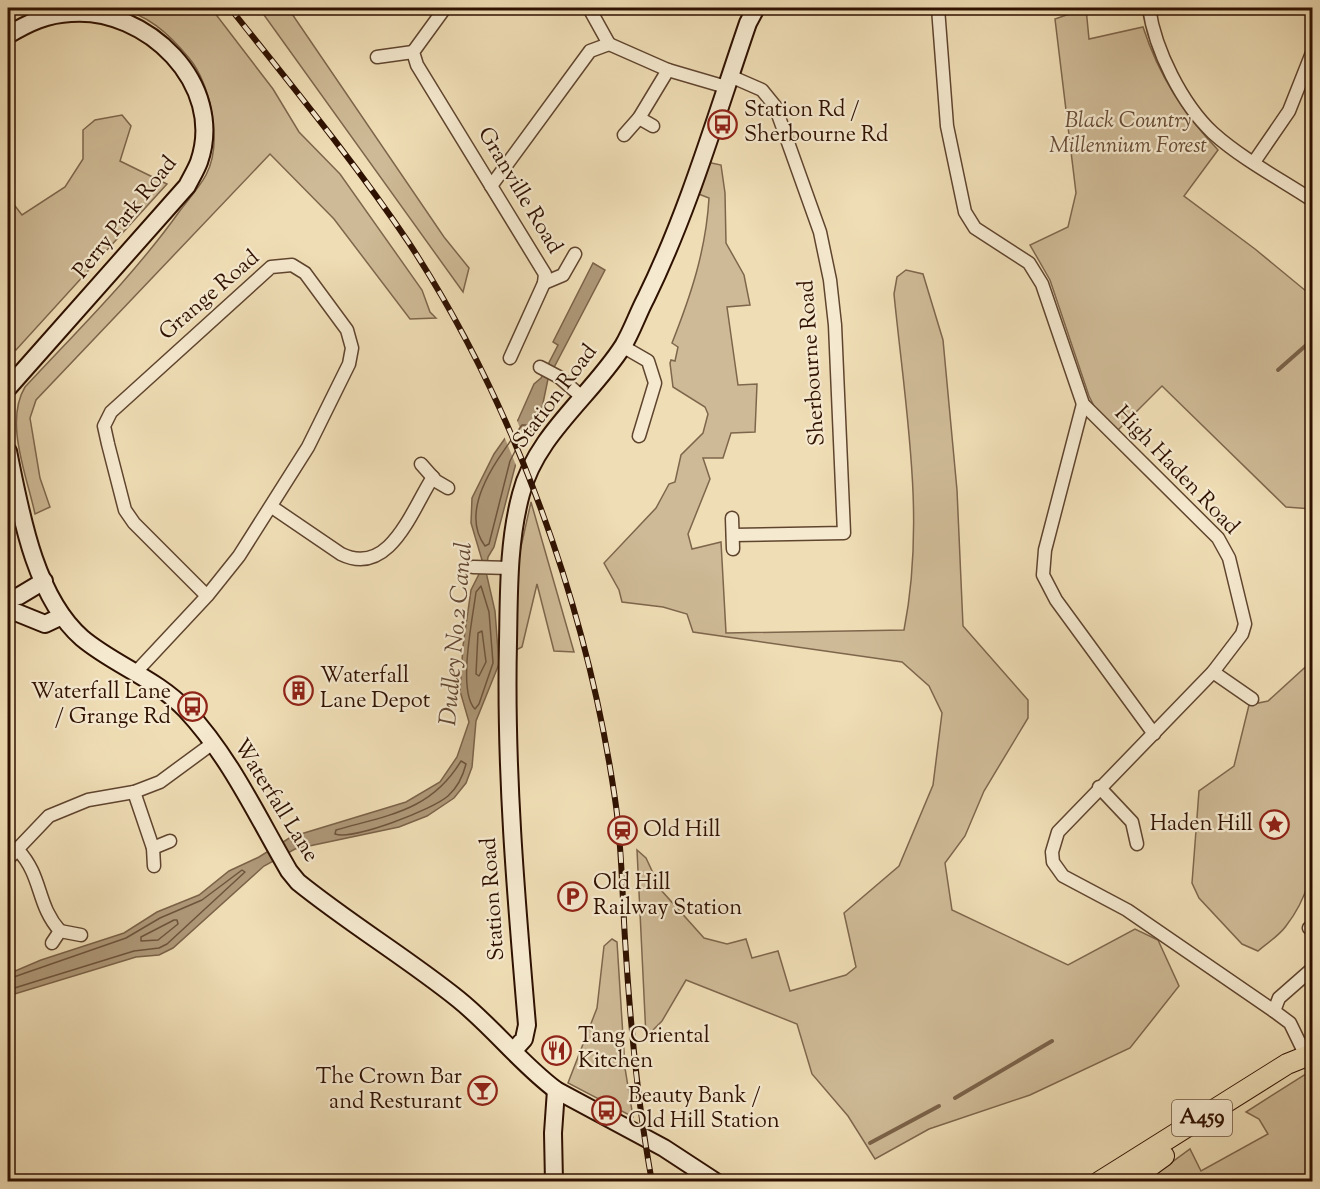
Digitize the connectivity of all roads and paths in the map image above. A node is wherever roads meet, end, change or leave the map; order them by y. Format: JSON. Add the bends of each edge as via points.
{"nodes":[{"id":1,"x":445,"y":8,"type":"edge"},
{"id":2,"x":589,"y":8,"type":"edge"},
{"id":3,"x":756,"y":8,"type":"edge"},
{"id":4,"x":938,"y":8,"type":"edge"},
{"id":5,"x":1149,"y":8,"type":"edge"},
{"id":6,"x":8,"y":35,"type":"edge"},
{"id":7,"x":609,"y":44,"type":"junction"},
{"id":8,"x":413,"y":52,"type":"junction"},
{"id":9,"x":1312,"y":53,"type":"edge"},
{"id":10,"x":376,"y":57,"type":"dead end"},
{"id":11,"x":668,"y":70,"type":"junction"},
{"id":12,"x":728,"y":81,"type":"junction"},
{"id":13,"x":639,"y":118,"type":"junction"},
{"id":14,"x":653,"y":126,"type":"dead end"},
{"id":15,"x":624,"y":135,"type":"dead end"},
{"id":16,"x":1254,"y":162,"type":"junction"},
{"id":17,"x":491,"y":186,"type":"junction"},
{"id":18,"x":1312,"y":200,"type":"edge"},
{"id":19,"x":575,"y":254,"type":"dead end"},
{"id":20,"x":544,"y":283,"type":"junction"},
{"id":21,"x":622,"y":346,"type":"junction"},
{"id":22,"x":510,"y":358,"type":"dead end"},
{"id":23,"x":540,"y":367,"type":"dead end"},
{"id":24,"x":8,"y":388,"type":"edge"},
{"id":25,"x":582,"y":397,"type":"junction"},
{"id":26,"x":1083,"y":404,"type":"junction"},
{"id":27,"x":639,"y":436,"type":"dead end"},
{"id":28,"x":8,"y":451,"type":"edge"},
{"id":29,"x":421,"y":464,"type":"dead end"},
{"id":30,"x":433,"y":477,"type":"junction"},
{"id":31,"x":448,"y":488,"type":"dead end"},
{"id":32,"x":272,"y":507,"type":"junction"},
{"id":33,"x":732,"y":518,"type":"dead end"},
{"id":34,"x":733,"y":535,"type":"junction"},
{"id":35,"x":733,"y":549,"type":"dead end"},
{"id":36,"x":473,"y":567,"type":"dead end"},
{"id":37,"x":504,"y":569,"type":"junction"},
{"id":38,"x":44,"y":581,"type":"junction"},
{"id":39,"x":207,"y":596,"type":"junction"},
{"id":40,"x":8,"y":598,"type":"edge"},
{"id":41,"x":8,"y":609,"type":"edge"},
{"id":42,"x":62,"y":616,"type":"junction"},
{"id":43,"x":136,"y":672,"type":"junction"},
{"id":44,"x":1213,"y":672,"type":"junction"},
{"id":45,"x":1252,"y":699,"type":"dead end"},
{"id":46,"x":1154,"y":734,"type":"junction"},
{"id":47,"x":213,"y":743,"type":"junction"},
{"id":48,"x":1099,"y":787,"type":"junction"},
{"id":49,"x":134,"y":792,"type":"junction"},
{"id":50,"x":170,"y":841,"type":"dead end"},
{"id":51,"x":1137,"y":844,"type":"dead end"},
{"id":52,"x":153,"y":848,"type":"junction"},
{"id":53,"x":18,"y":850,"type":"junction"},
{"id":54,"x":8,"y":859,"type":"edge"},
{"id":55,"x":154,"y":866,"type":"dead end"},
{"id":56,"x":60,"y":931,"type":"junction"},
{"id":57,"x":81,"y":935,"type":"dead end"},
{"id":58,"x":52,"y":943,"type":"dead end"},
{"id":59,"x":1312,"y":969,"type":"edge"},
{"id":60,"x":1274,"y":1011,"type":"junction"},
{"id":61,"x":514,"y":1050,"type":"junction"},
{"id":62,"x":1310,"y":1056,"type":"edge"},
{"id":63,"x":556,"y":1090,"type":"junction"},
{"id":64,"x":554,"y":1182,"type":"edge"},
{"id":65,"x":716,"y":1182,"type":"edge"},
{"id":66,"x":1099,"y":1182,"type":"edge"},
{"id":67,"x":1128,"y":1182,"type":"edge"}],
"edges":[{"from":1,"to":8,"type":"street"},
{"from":2,"to":7,"type":"street"},
{"from":3,"to":12,"type":"street","name":"Station Road"},
{"from":4,"to":26,"type":"street","name":"High Haden Road","via":[[945,106],[965,212],[975,228],[1029,263],[1042,284]]},
{"from":5,"to":16,"type":"street","via":[[1170,73],[1192,106],[1213,132]]},
{"from":6,"to":24,"type":"street","name":"Perry Park Road","via":[[43,18],[71,13],[103,15],[137,27],[179,61],[200,102],[203,128],[199,161],[187,186]]},
{"from":7,"to":11,"type":"street"},
{"from":7,"to":17,"type":"street","via":[[590,51]]},
{"from":8,"to":10,"type":"street"},
{"from":8,"to":17,"type":"street","name":"Granville Road","via":[[417,65]]},
{"from":9,"to":16,"type":"street","via":[[1289,111]]},
{"from":11,"to":12,"type":"street"},
{"from":11,"to":13,"type":"street"},
{"from":12,"to":21,"type":"street","name":"Station Road","via":[[678,225]]},
{"from":12,"to":34,"type":"street","name":"Sherbourne Road","via":[[762,90],[775,106],[820,232],[835,325],[844,533]]},
{"from":13,"to":14,"type":"street"},
{"from":13,"to":15,"type":"street"},
{"from":16,"to":18,"type":"street"},
{"from":17,"to":20,"type":"street","name":"Granville Road","via":[[539,262],[545,273]]},
{"from":19,"to":20,"type":"street","via":[[563,275]]},
{"from":20,"to":22,"type":"street","name":"Granville Road"},
{"from":21,"to":25,"type":"street","name":"Station Road"},
{"from":21,"to":27,"type":"street","via":[[648,361],[655,383]]},
{"from":23,"to":25,"type":"street"},
{"from":25,"to":37,"type":"street","name":"Station Road","via":[[529,470]]},
{"from":26,"to":44,"type":"street","name":"High Haden Road","via":[[1224,547],[1245,624],[1242,634]]},
{"from":26,"to":46,"type":"street","via":[[1046,550],[1044,575],[1056,600]]},
{"from":28,"to":38,"type":"street","via":[[29,545]]},
{"from":29,"to":30,"type":"street"},
{"from":30,"to":31,"type":"street"},
{"from":30,"to":32,"type":"street","via":[[391,546],[366,560],[341,554]]},
{"from":32,"to":39,"type":"street","name":"Grange Road"},
{"from":32,"to":39,"type":"street","name":"Grange Road","via":[[333,401],[352,348],[347,330],[306,273],[281,264],[271,267],[111,412],[104,426],[125,510]]},
{"from":33,"to":34,"type":"street"},
{"from":34,"to":35,"type":"street"},
{"from":36,"to":37,"type":"street"},
{"from":37,"to":61,"type":"street","name":"Station Road","via":[[514,872],[527,1024],[524,1039]]},
{"from":38,"to":40,"type":"street"},
{"from":38,"to":42,"type":"street"},
{"from":39,"to":43,"type":"street","name":"Grange Road"},
{"from":41,"to":42,"type":"street","via":[[45,624]]},
{"from":42,"to":43,"type":"street","name":"Waterfall Lane","via":[[82,638]]},
{"from":43,"to":47,"type":"street","name":"Waterfall Lane","via":[[184,708]]},
{"from":44,"to":45,"type":"street"},
{"from":44,"to":46,"type":"street","name":"High Haden Road"},
{"from":46,"to":48,"type":"street","name":"High Haden Road"},
{"from":47,"to":49,"type":"street","via":[[160,782]]},
{"from":47,"to":61,"type":"street","name":"Waterfall Lane","via":[[232,769],[289,871],[313,894],[483,1019]]},
{"from":48,"to":51,"type":"street","via":[[1132,822]]},
{"from":48,"to":60,"type":"street","name":"High Haden Road","via":[[1058,832],[1052,852],[1058,870],[1127,910]]},
{"from":49,"to":52,"type":"street"},
{"from":49,"to":53,"type":"street","via":[[88,800],[49,816]]},
{"from":50,"to":52,"type":"street"},
{"from":52,"to":55,"type":"street"},
{"from":53,"to":54,"type":"street"},
{"from":53,"to":56,"type":"street","via":[[33,869],[45,911]]},
{"from":56,"to":57,"type":"street"},
{"from":56,"to":58,"type":"street"},
{"from":59,"to":60,"type":"street","via":[[1279,998]]},
{"from":60,"to":62,"type":"street","name":"High Haden Road","via":[[1290,1023]]},
{"from":61,"to":63,"type":"street","name":"Waterfall Lane"},
{"from":62,"to":66,"type":"main road","number":"A459","via":[[1287,1064]]},
{"from":62,"to":67,"type":"main road","number":"A459","via":[[1293,1072]]},
{"from":63,"to":64,"type":"street"},
{"from":63,"to":65,"type":"street","name":"Waterfall Lane","via":[[664,1148]]}]}
